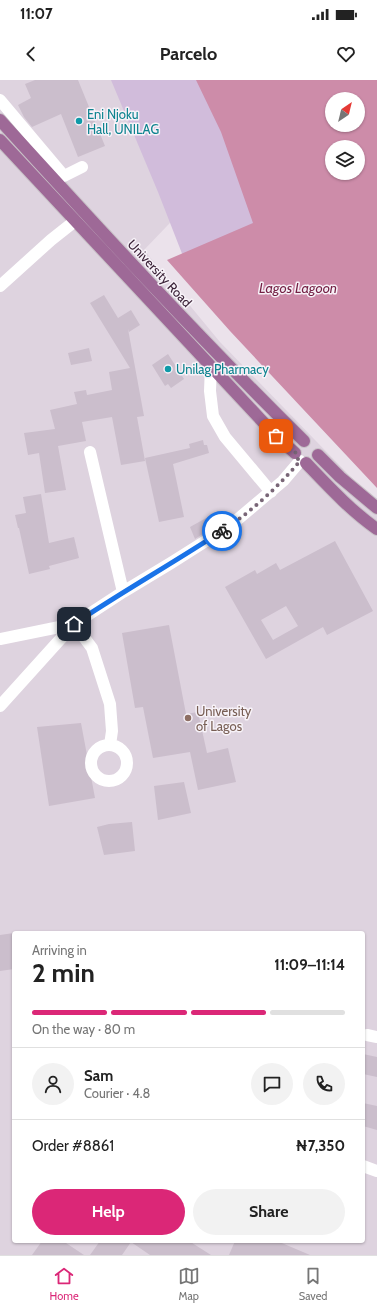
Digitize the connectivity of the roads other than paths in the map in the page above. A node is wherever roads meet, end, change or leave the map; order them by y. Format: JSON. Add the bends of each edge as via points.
{"nodes":[{"id":1,"x":0,"y":100,"type":"edge"},
{"id":2,"x":0,"y":120,"type":"edge"},
{"id":3,"x":0,"y":140,"type":"edge"},
{"id":4,"x":82,"y":167,"type":"dead end"},
{"id":5,"x":75,"y":221,"type":"junction"},
{"id":6,"x":0,"y":286,"type":"edge"},
{"id":7,"x":211,"y":366,"type":"junction"},
{"id":8,"x":304,"y":441,"type":"junction"},
{"id":9,"x":90,"y":452,"type":"dead end"},
{"id":10,"x":318,"y":455,"type":"junction"},
{"id":11,"x":301,"y":459,"type":"junction"},
{"id":12,"x":271,"y":492,"type":"junction"},
{"id":13,"x":377,"y":508,"type":"edge"},
{"id":14,"x":377,"y":530,"type":"edge"},
{"id":15,"x":123,"y":592,"type":"junction"},
{"id":16,"x":74,"y":624,"type":"junction"},
{"id":17,"x":0,"y":639,"type":"edge"},
{"id":18,"x":0,"y":706,"type":"edge"},
{"id":19,"x":110,"y":745,"type":"dead end"},
{"id":20,"x":365,"y":1167,"type":"edge"},
{"id":21,"x":377,"y":1171,"type":"edge"}],
"edges":[{"from":1,"to":4,"type":"street","via":[[64,176]]},
{"from":2,"to":8,"type":"main road","name":"University Road","via":[[100,230],[247,385]]},
{"from":3,"to":5,"type":"main road","name":"University Road"},
{"from":5,"to":6,"type":"street"},
{"from":5,"to":7,"type":"main road","name":"University Road"},
{"from":7,"to":11,"type":"main road","name":"University Road"},
{"from":7,"to":12,"type":"street","via":[[213,416],[225,437]]},
{"from":8,"to":10,"type":"main road","via":[[313,442]]},
{"from":8,"to":11,"type":"main road","via":[[296,448]]},
{"from":9,"to":15,"type":"street"},
{"from":10,"to":11,"type":"main road","via":[[312,462]]},
{"from":10,"to":13,"type":"main road"},
{"from":11,"to":12,"type":"street"},
{"from":11,"to":14,"type":"main road","name":"University Road"},
{"from":12,"to":15,"type":"street","via":[[231,526]]},
{"from":15,"to":16,"type":"street"},
{"from":16,"to":17,"type":"street"},
{"from":16,"to":18,"type":"street"},
{"from":16,"to":19,"type":"street","via":[[92,648],[110,704]]},
{"from":20,"to":21,"type":"street"}]}
